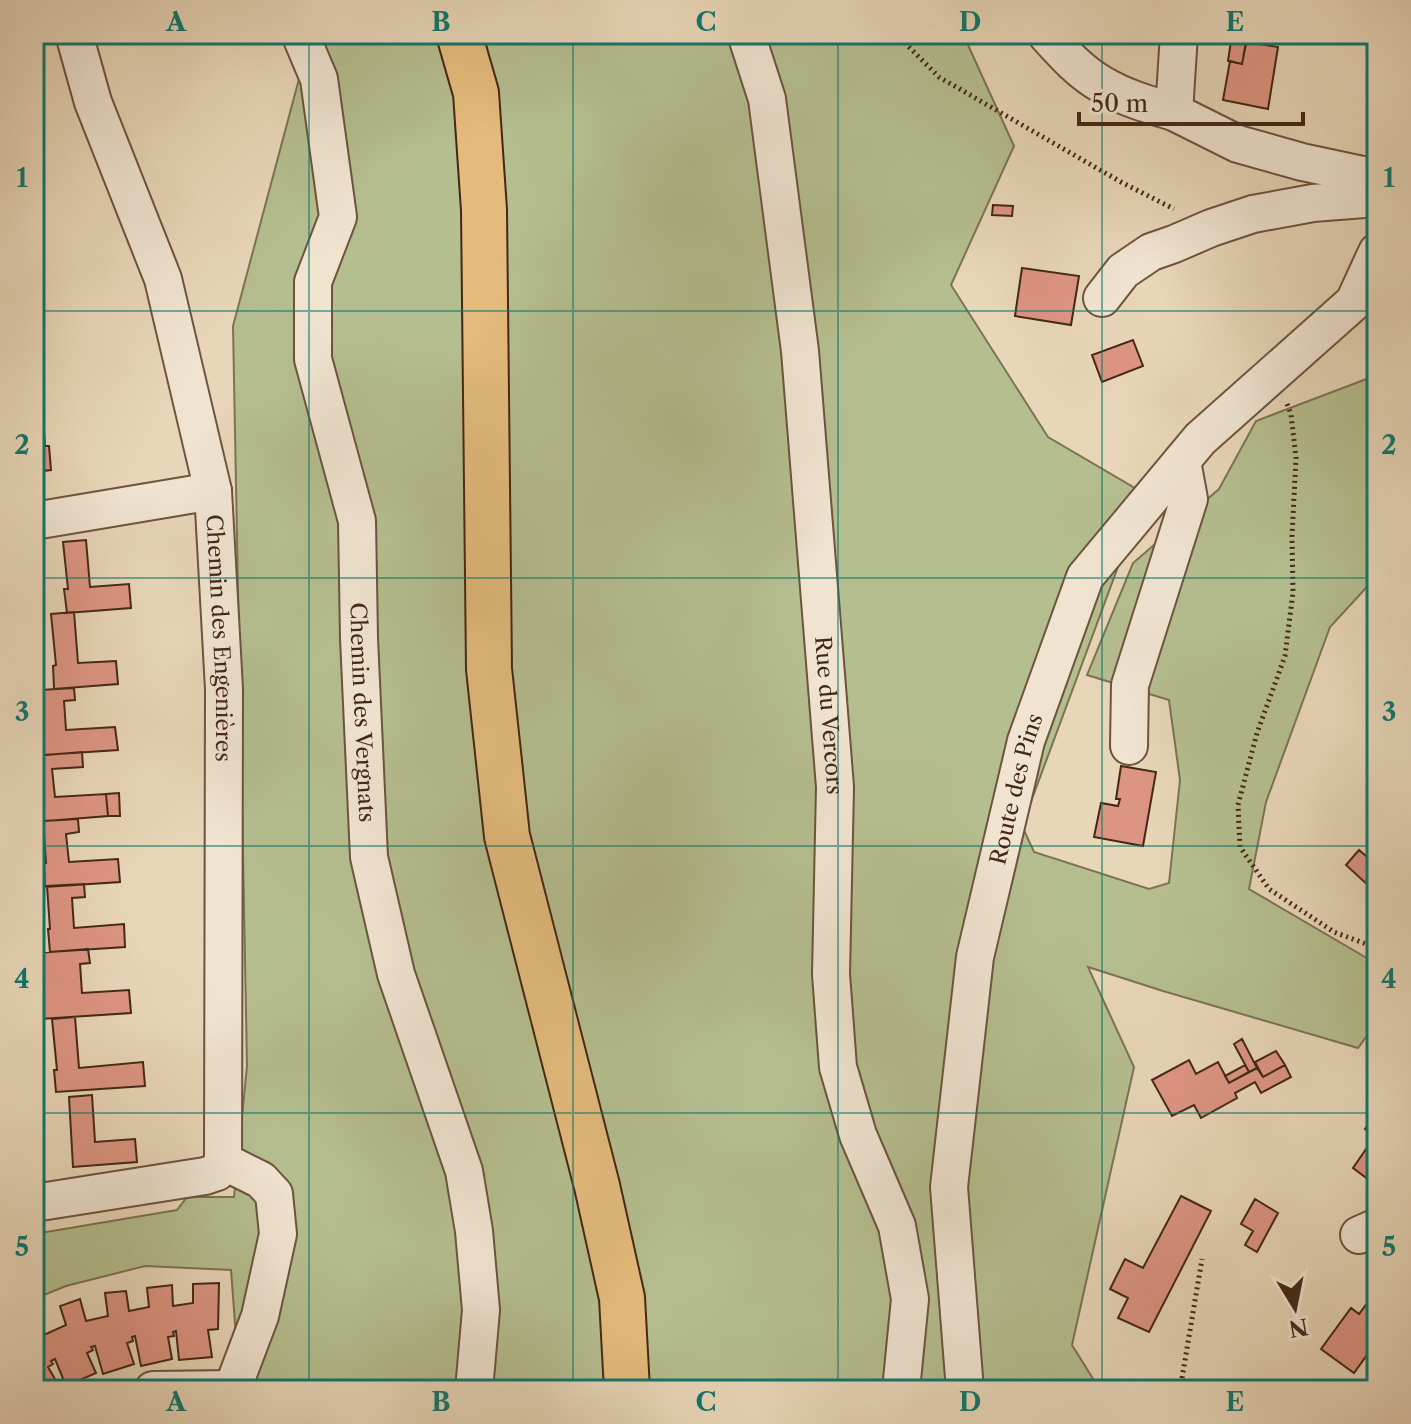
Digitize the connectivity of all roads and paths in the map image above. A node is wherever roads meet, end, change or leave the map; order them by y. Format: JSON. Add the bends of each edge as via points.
{"nodes":[{"id":1,"x":74,"y":34,"type":"edge"},
{"id":2,"x":300,"y":34,"type":"edge"},
{"id":3,"x":459,"y":34,"type":"edge"},
{"id":4,"x":746,"y":34,"type":"edge"},
{"id":5,"x":896,"y":34,"type":"edge"},
{"id":6,"x":1046,"y":34,"type":"edge"},
{"id":7,"x":1179,"y":34,"type":"edge"},
{"id":8,"x":1174,"y":112,"type":"junction"},
{"id":9,"x":1377,"y":178,"type":"edge"},
{"id":10,"x":1377,"y":198,"type":"edge"},
{"id":11,"x":1211,"y":228,"type":"junction"},
{"id":12,"x":1377,"y":252,"type":"edge"},
{"id":13,"x":1102,"y":298,"type":"dead end"},
{"id":14,"x":1365,"y":306,"type":"edge"},
{"id":15,"x":1275,"y":371,"type":"junction"},
{"id":16,"x":1182,"y":461,"type":"junction"},
{"id":17,"x":213,"y":491,"type":"junction"},
{"id":18,"x":34,"y":521,"type":"edge"},
{"id":19,"x":1129,"y":746,"type":"dead end"},
{"id":20,"x":1377,"y":948,"type":"edge"},
{"id":21,"x":223,"y":1163,"type":"junction"},
{"id":22,"x":34,"y":1203,"type":"edge"},
{"id":23,"x":1202,"y":1259,"type":"dead end"},
{"id":24,"x":153,"y":1390,"type":"edge"},
{"id":25,"x":232,"y":1390,"type":"edge"},
{"id":26,"x":474,"y":1390,"type":"edge"},
{"id":27,"x":627,"y":1390,"type":"edge"},
{"id":28,"x":901,"y":1390,"type":"edge"},
{"id":29,"x":965,"y":1390,"type":"edge"},
{"id":30,"x":1180,"y":1390,"type":"edge"}],
"edges":[{"from":1,"to":17,"type":"street","name":"Chemin des Engenières","via":[[93,102],[163,279]]},
{"from":2,"to":26,"type":"street","name":"Chemin des Vergnats","via":[[319,79],[338,217],[313,282],[313,359],[357,521],[369,857],[396,974],[464,1171],[481,1310]]},
{"from":3,"to":27,"type":"main road","via":[[476,93],[484,210],[489,669],[507,836],[619,1284]]},
{"from":4,"to":28,"type":"street","name":"Rue du Vercors","via":[[767,99],[800,351],[835,787],[831,974],[838,1067],[858,1135],[897,1226],[910,1299]]},
{"from":5,"to":11,"type":"path","via":[[939,77]]},
{"from":6,"to":8,"type":"street","via":[[1101,85]]},
{"from":7,"to":8,"type":"street"},
{"from":8,"to":9,"type":"street","via":[[1238,144]]},
{"from":10,"to":11,"type":"street","via":[[1313,203]]},
{"from":11,"to":13,"type":"street","via":[[1151,252],[1123,271]]},
{"from":12,"to":14,"type":"street"},
{"from":14,"to":15,"type":"street","name":"Route des Pins"},
{"from":15,"to":16,"type":"street","name":"Route des Pins"},
{"from":15,"to":20,"type":"path","via":[[1291,414],[1296,458],[1293,592],[1285,656],[1238,805],[1240,847],[1269,889],[1334,932]]},
{"from":16,"to":19,"type":"street","via":[[1189,499],[1130,685]]},
{"from":16,"to":29,"type":"street","name":"Route des Pins","via":[[1085,577],[1026,741],[975,957],[949,1187]]},
{"from":17,"to":18,"type":"street"},
{"from":17,"to":21,"type":"street","name":"Chemin des Engenières","via":[[224,689]]},
{"from":21,"to":22,"type":"street","via":[[205,1176]]},
{"from":21,"to":25,"type":"street","via":[[261,1180],[274,1194],[278,1234],[260,1316]]},
{"from":23,"to":30,"type":"path"},
{"from":24,"to":25,"type":"street"}]}
